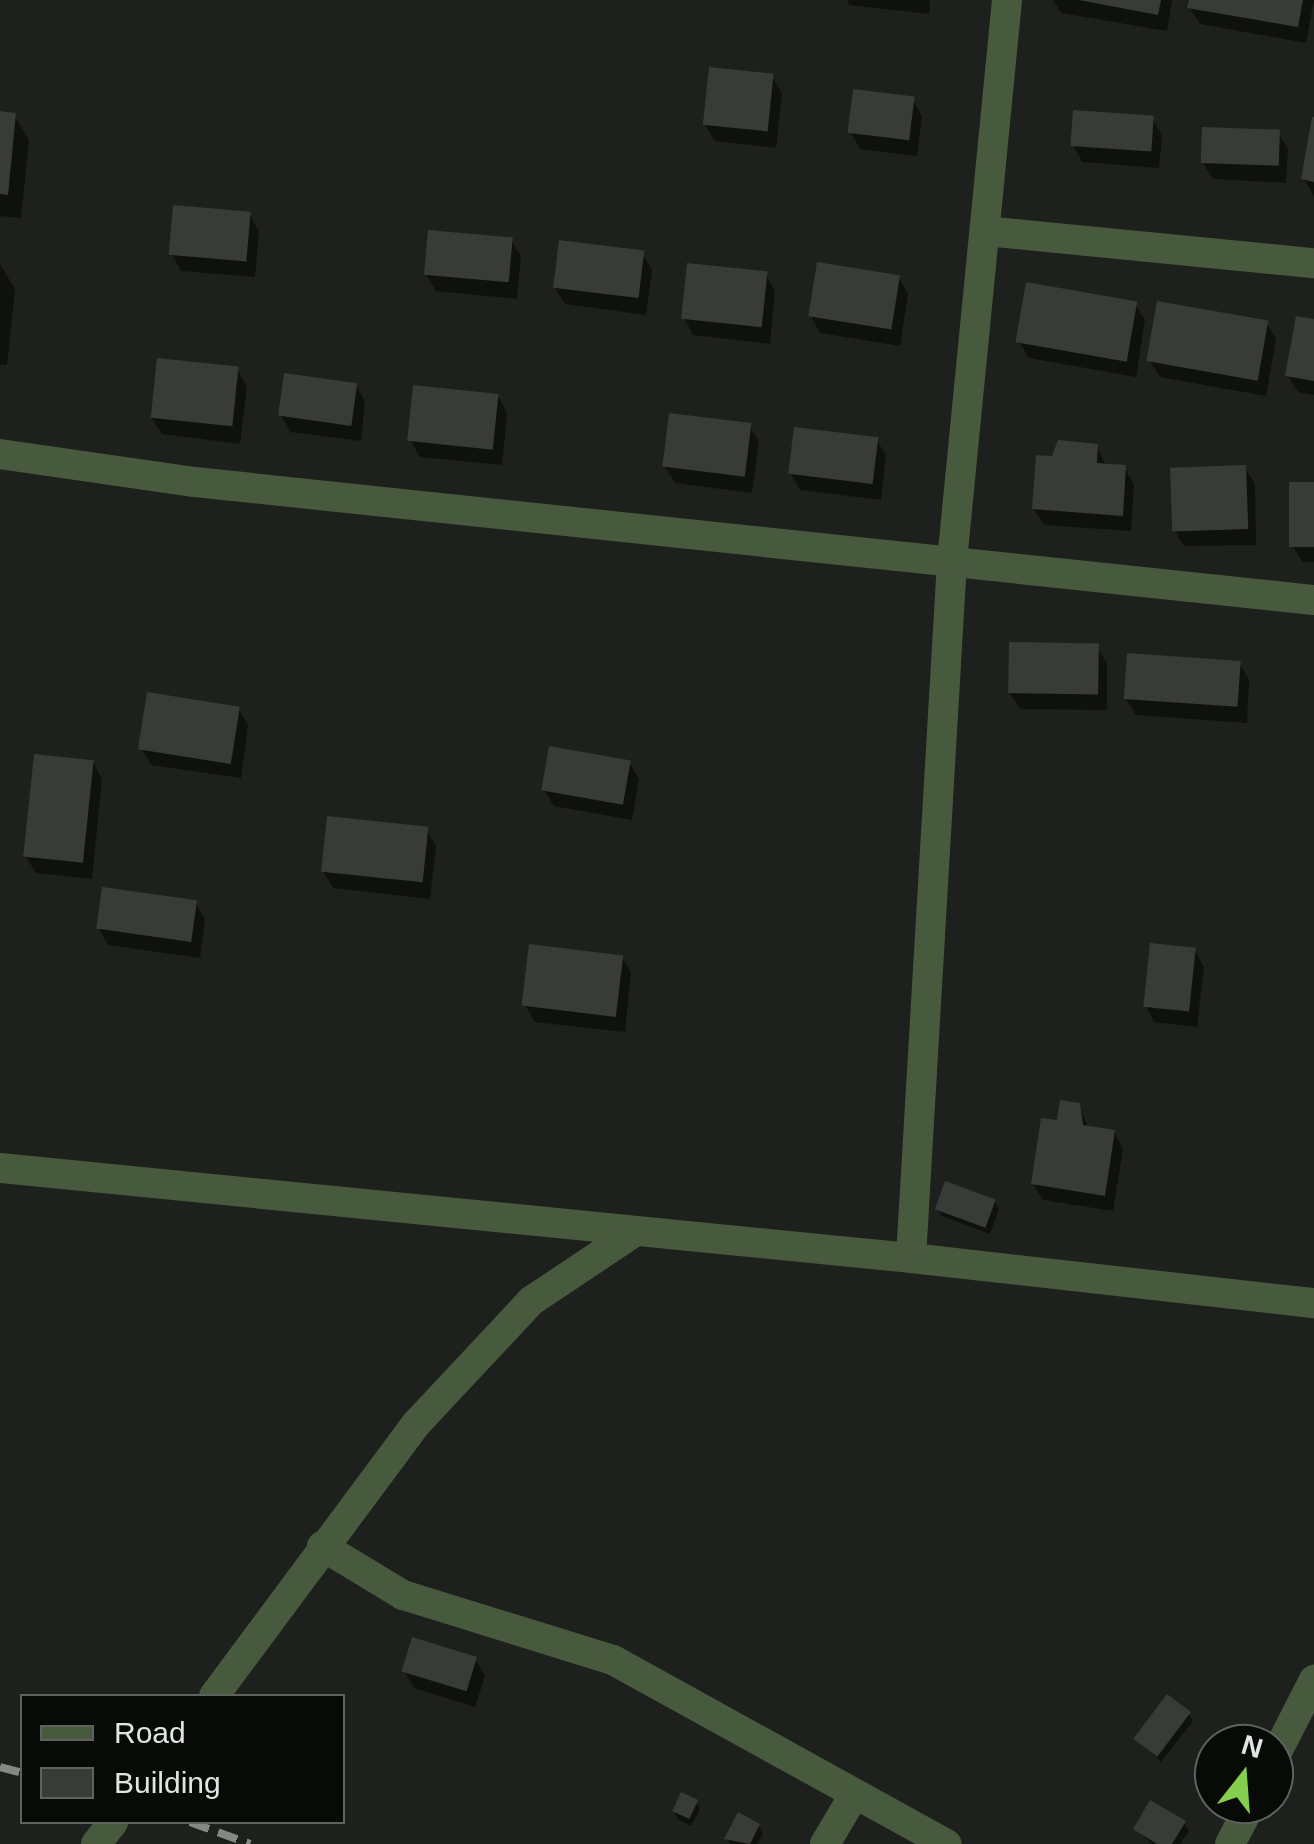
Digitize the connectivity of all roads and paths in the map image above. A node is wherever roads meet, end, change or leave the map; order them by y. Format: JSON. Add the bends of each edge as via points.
{"nodes":[{"id":1,"x":1006,"y":0,"type":"edge"},
{"id":2,"x":984,"y":231,"type":"junction"},
{"id":3,"x":1314,"y":263,"type":"edge"},
{"id":4,"x":0,"y":454,"type":"edge"},
{"id":5,"x":952,"y":561,"type":"junction"},
{"id":6,"x":1314,"y":600,"type":"edge"},
{"id":7,"x":0,"y":1168,"type":"edge"},
{"id":8,"x":636,"y":1231,"type":"junction"},
{"id":9,"x":911,"y":1258,"type":"junction"},
{"id":10,"x":1314,"y":1303,"type":"edge"},
{"id":11,"x":322,"y":1546,"type":"junction"},
{"id":12,"x":1314,"y":1680,"type":"edge"},
{"id":13,"x":215,"y":1694,"type":"edge"},
{"id":14,"x":1291,"y":1724,"type":"edge"},
{"id":15,"x":854,"y":1794,"type":"junction"},
{"id":16,"x":112,"y":1824,"type":"edge"},
{"id":17,"x":96,"y":1844,"type":"edge"},
{"id":18,"x":824,"y":1844,"type":"edge"},
{"id":19,"x":948,"y":1844,"type":"edge"}],
"edges":[{"from":1,"to":2,"type":"street"},
{"from":2,"to":3,"type":"street"},
{"from":2,"to":5,"type":"street"},
{"from":4,"to":5,"type":"street","via":[[194,482]]},
{"from":5,"to":6,"type":"street"},
{"from":5,"to":9,"type":"street"},
{"from":7,"to":8,"type":"street"},
{"from":8,"to":9,"type":"street"},
{"from":8,"to":11,"type":"street","via":[[531,1301],[417,1423]]},
{"from":9,"to":10,"type":"street"},
{"from":11,"to":13,"type":"street"},
{"from":11,"to":15,"type":"street","via":[[404,1595],[613,1660]]},
{"from":12,"to":14,"type":"street"},
{"from":15,"to":18,"type":"street"},
{"from":15,"to":19,"type":"street"},
{"from":16,"to":17,"type":"street"}]}
